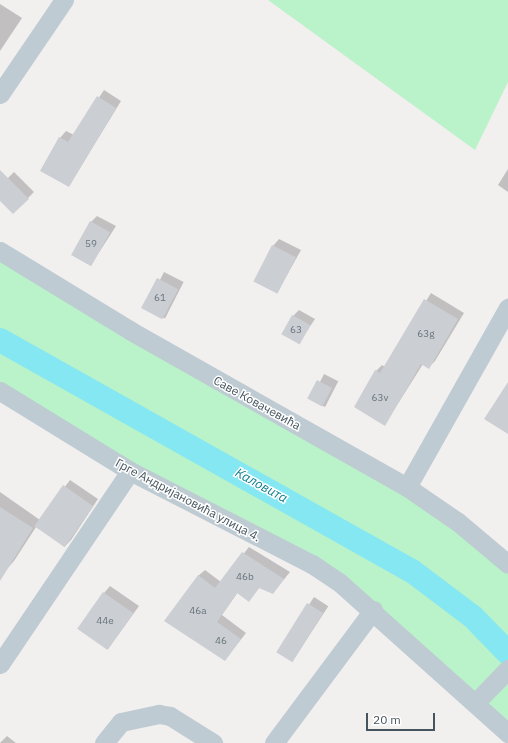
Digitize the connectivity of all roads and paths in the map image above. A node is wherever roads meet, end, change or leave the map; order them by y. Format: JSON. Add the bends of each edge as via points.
{"nodes":[{"id":1,"x":64,"y":0,"type":"edge"},
{"id":2,"x":0,"y":94,"type":"edge"},
{"id":3,"x":0,"y":251,"type":"edge"},
{"id":4,"x":508,"y":308,"type":"edge"},
{"id":5,"x":0,"y":391,"type":"edge"},
{"id":6,"x":130,"y":472,"type":"junction"},
{"id":7,"x":407,"y":487,"type":"junction"},
{"id":8,"x":508,"y":564,"type":"edge"},
{"id":9,"x":373,"y":610,"type":"junction"},
{"id":10,"x":0,"y":664,"type":"edge"},
{"id":11,"x":502,"y":675,"type":"edge"},
{"id":12,"x":476,"y":702,"type":"junction"},
{"id":13,"x":508,"y":733,"type":"edge"},
{"id":14,"x":104,"y":743,"type":"edge"},
{"id":15,"x":213,"y":743,"type":"edge"},
{"id":16,"x":274,"y":743,"type":"edge"}],
"edges":[{"from":1,"to":2,"type":"street"},
{"from":3,"to":7,"type":"street","name":"Саве Ковачевића","via":[[130,331]]},
{"from":4,"to":7,"type":"street"},
{"from":5,"to":6,"type":"street","name":"Грге Андријановића улица 4."},
{"from":6,"to":9,"type":"street","name":"Грге Андријановића улица 4.","via":[[312,564]]},
{"from":6,"to":10,"type":"street"},
{"from":7,"to":8,"type":"street","name":"Саве Ковачевића","via":[[458,522]]},
{"from":9,"to":12,"type":"street","name":"Грге Андријановића улица 4."},
{"from":9,"to":16,"type":"street"},
{"from":11,"to":12,"type":"street"},
{"from":12,"to":13,"type":"street","name":"Грге Андријановића улица 4."},
{"from":14,"to":15,"type":"street","via":[[121,722],[159,714],[170,716]]}]}
